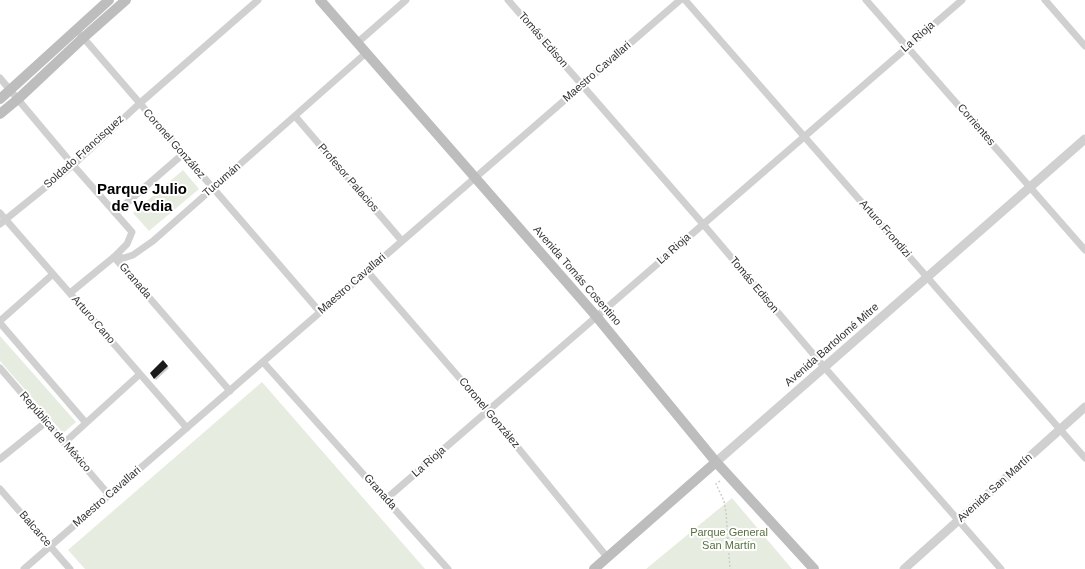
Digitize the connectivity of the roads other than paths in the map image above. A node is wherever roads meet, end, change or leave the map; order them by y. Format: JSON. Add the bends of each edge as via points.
{"nodes":[{"id":1,"x":109,"y":0,"type":"edge"},
{"id":2,"x":125,"y":0,"type":"edge"},
{"id":3,"x":258,"y":0,"type":"edge"},
{"id":4,"x":320,"y":0,"type":"edge"},
{"id":5,"x":406,"y":0,"type":"edge"},
{"id":6,"x":508,"y":0,"type":"edge"},
{"id":7,"x":680,"y":0,"type":"edge"},
{"id":8,"x":685,"y":0,"type":"edge"},
{"id":9,"x":866,"y":0,"type":"edge"},
{"id":10,"x":962,"y":0,"type":"edge"},
{"id":11,"x":1045,"y":0,"type":"edge"},
{"id":12,"x":75,"y":29,"type":"junction"},
{"id":13,"x":83,"y":38,"type":"junction"},
{"id":14,"x":357,"y":43,"type":"junction"},
{"id":15,"x":1085,"y":46,"type":"edge"},
{"id":16,"x":907,"y":47,"type":"junction"},
{"id":17,"x":366,"y":53,"type":"junction"},
{"id":18,"x":0,"y":78,"type":"edge"},
{"id":19,"x":582,"y":85,"type":"junction"},
{"id":20,"x":10,"y":91,"type":"junction"},
{"id":21,"x":0,"y":99,"type":"edge"},
{"id":22,"x":18,"y":99,"type":"junction"},
{"id":23,"x":139,"y":104,"type":"junction"},
{"id":24,"x":0,"y":114,"type":"edge"},
{"id":25,"x":295,"y":116,"type":"junction"},
{"id":26,"x":804,"y":136,"type":"junction"},
{"id":27,"x":1085,"y":139,"type":"edge"},
{"id":28,"x":183,"y":154,"type":"junction"},
{"id":29,"x":73,"y":165,"type":"junction"},
{"id":30,"x":475,"y":178,"type":"junction"},
{"id":31,"x":212,"y":188,"type":"junction"},
{"id":32,"x":1031,"y":188,"type":"junction"},
{"id":33,"x":0,"y":213,"type":"edge"},
{"id":34,"x":115,"y":213,"type":"junction"},
{"id":35,"x":3,"y":222,"type":"edge"},
{"id":36,"x":702,"y":224,"type":"junction"},
{"id":37,"x":402,"y":241,"type":"junction"},
{"id":38,"x":1085,"y":250,"type":"edge"},
{"id":39,"x":114,"y":257,"type":"junction"},
{"id":40,"x":367,"y":271,"type":"junction"},
{"id":41,"x":53,"y":274,"type":"junction"},
{"id":42,"x":927,"y":277,"type":"junction"},
{"id":43,"x":70,"y":293,"type":"junction"},
{"id":44,"x":320,"y":312,"type":"junction"},
{"id":45,"x":596,"y":316,"type":"junction"},
{"id":46,"x":0,"y":322,"type":"edge"},
{"id":47,"x":263,"y":362,"type":"junction"},
{"id":48,"x":0,"y":368,"type":"edge"},
{"id":49,"x":825,"y":368,"type":"junction"},
{"id":50,"x":140,"y":374,"type":"junction"},
{"id":51,"x":230,"y":391,"type":"junction"},
{"id":52,"x":1085,"y":407,"type":"edge"},
{"id":53,"x":488,"y":410,"type":"junction"},
{"id":54,"x":46,"y":422,"type":"junction"},
{"id":55,"x":86,"y":423,"type":"junction"},
{"id":56,"x":187,"y":428,"type":"junction"},
{"id":57,"x":1060,"y":429,"type":"junction"},
{"id":58,"x":64,"y":443,"type":"junction"},
{"id":59,"x":1085,"y":458,"type":"edge"},
{"id":60,"x":0,"y":460,"type":"edge"},
{"id":61,"x":716,"y":462,"type":"junction"},
{"id":62,"x":0,"y":488,"type":"edge"},
{"id":63,"x":109,"y":495,"type":"junction"},
{"id":64,"x":386,"y":499,"type":"junction"},
{"id":65,"x":959,"y":521,"type":"junction"},
{"id":66,"x":50,"y":546,"type":"junction"},
{"id":67,"x":607,"y":557,"type":"junction"},
{"id":68,"x":24,"y":569,"type":"edge"},
{"id":69,"x":70,"y":569,"type":"edge"},
{"id":70,"x":448,"y":569,"type":"edge"},
{"id":71,"x":594,"y":569,"type":"edge"},
{"id":72,"x":814,"y":569,"type":"edge"},
{"id":73,"x":904,"y":569,"type":"edge"},
{"id":74,"x":1001,"y":569,"type":"edge"}],
"edges":[{"from":1,"to":12,"type":"main road"},
{"from":2,"to":13,"type":"main road"},
{"from":3,"to":23,"type":"street","name":"Soldado Francisquez"},
{"from":4,"to":14,"type":"main road","name":"Avenida Tomás Cosentino"},
{"from":5,"to":14,"type":"street"},
{"from":6,"to":19,"type":"street","name":"Tomás Edison"},
{"from":7,"to":19,"type":"street","name":"Maestro Cavallari"},
{"from":8,"to":26,"type":"street","name":"Arturo Frondizi"},
{"from":9,"to":16,"type":"street","name":"Corrientes"},
{"from":10,"to":16,"type":"street","name":"La Rioja"},
{"from":11,"to":15,"type":"street"},
{"from":12,"to":13,"type":"street","name":"Coronel González"},
{"from":12,"to":20,"type":"main road"},
{"from":13,"to":22,"type":"main road"},
{"from":13,"to":23,"type":"street","name":"Coronel González"},
{"from":14,"to":17,"type":"main road","name":"Avenida Tomás Cosentino"},
{"from":16,"to":26,"type":"street","name":"La Rioja"},
{"from":16,"to":32,"type":"street","name":"Corrientes"},
{"from":17,"to":25,"type":"street","name":"Tucumán"},
{"from":17,"to":30,"type":"main road","name":"Avenida Tomás Cosentino"},
{"from":18,"to":20,"type":"street","name":"Granada"},
{"from":19,"to":30,"type":"street","name":"Maestro Cavallari"},
{"from":19,"to":36,"type":"street","name":"Tomás Edison"},
{"from":20,"to":21,"type":"main road"},
{"from":20,"to":22,"type":"street","name":"Granada"},
{"from":22,"to":24,"type":"main road"},
{"from":22,"to":29,"type":"street","name":"Granada"},
{"from":23,"to":28,"type":"street","name":"Coronel González"},
{"from":23,"to":29,"type":"street","name":"Soldado Francisquez"},
{"from":25,"to":31,"type":"street","name":"Tucumán"},
{"from":25,"to":37,"type":"street","name":"Profesor Palacios"},
{"from":26,"to":36,"type":"street","name":"La Rioja"},
{"from":26,"to":42,"type":"street","name":"Arturo Frondizi"},
{"from":27,"to":32,"type":"street","name":"Avenida Bartolomé Mitre"},
{"from":28,"to":31,"type":"street","name":"Coronel González"},
{"from":28,"to":34,"type":"street"},
{"from":29,"to":34,"type":"street","name":"Granada"},
{"from":29,"to":35,"type":"street","name":"Soldado Francisquez"},
{"from":30,"to":37,"type":"street","name":"Maestro Cavallari"},
{"from":30,"to":45,"type":"main road","name":"Avenida Tomás Cosentino"},
{"from":31,"to":39,"type":"street","name":"Tucumán","via":[[140,250],[124,258]]},
{"from":31,"to":44,"type":"street","name":"Coronel González"},
{"from":32,"to":38,"type":"street","name":"Corrientes"},
{"from":32,"to":42,"type":"street","name":"Avenida Bartolomé Mitre"},
{"from":33,"to":35,"type":"street","name":"Arturo Cano"},
{"from":34,"to":39,"type":"street","name":"Granada","via":[[132,232],[127,244]]},
{"from":35,"to":41,"type":"street","name":"Arturo Cano"},
{"from":36,"to":45,"type":"street","name":"La Rioja"},
{"from":36,"to":49,"type":"street","name":"Tomás Edison"},
{"from":37,"to":40,"type":"street","name":"Maestro Cavallari"},
{"from":39,"to":43,"type":"street","name":"Tucumán"},
{"from":39,"to":51,"type":"street","name":"Granada"},
{"from":40,"to":44,"type":"street","name":"Maestro Cavallari"},
{"from":40,"to":53,"type":"street","name":"Coronel González"},
{"from":41,"to":43,"type":"street","name":"Arturo Cano"},
{"from":41,"to":46,"type":"street"},
{"from":42,"to":49,"type":"street","name":"Avenida Bartolomé Mitre"},
{"from":42,"to":57,"type":"street","name":"Arturo Frondizi"},
{"from":43,"to":50,"type":"street","name":"Arturo Cano"},
{"from":44,"to":47,"type":"street","name":"Maestro Cavallari"},
{"from":45,"to":53,"type":"street","name":"La Rioja"},
{"from":45,"to":61,"type":"main road","name":"Avenida Tomás Cosentino"},
{"from":46,"to":55,"type":"street"},
{"from":47,"to":51,"type":"street","name":"Maestro Cavallari"},
{"from":47,"to":64,"type":"street","name":"Granada"},
{"from":48,"to":54,"type":"street","name":"República de México"},
{"from":49,"to":61,"type":"street","name":"Avenida Bartolomé Mitre"},
{"from":49,"to":65,"type":"street","name":"Tomás Edison"},
{"from":50,"to":55,"type":"street"},
{"from":50,"to":56,"type":"street","name":"Arturo Cano"},
{"from":51,"to":56,"type":"street","name":"Maestro Cavallari"},
{"from":52,"to":57,"type":"street","name":"Avenida San Martín"},
{"from":53,"to":64,"type":"street","name":"La Rioja"},
{"from":53,"to":67,"type":"street","name":"Coronel González"},
{"from":54,"to":58,"type":"street","name":"República de México"},
{"from":54,"to":60,"type":"street"},
{"from":55,"to":58,"type":"street"},
{"from":56,"to":63,"type":"street","name":"Maestro Cavallari"},
{"from":57,"to":59,"type":"street","name":"Arturo Frondizi"},
{"from":57,"to":65,"type":"street","name":"Avenida San Martín"},
{"from":58,"to":63,"type":"street","name":"República de México"},
{"from":61,"to":67,"type":"main road","name":"Avenida Bartolomé Mitre"},
{"from":61,"to":72,"type":"main road","name":"Avenida Tomás Cosentino"},
{"from":62,"to":66,"type":"street","name":"Balcarce"},
{"from":63,"to":66,"type":"street","name":"Maestro Cavallari"},
{"from":64,"to":70,"type":"street","name":"Granada"},
{"from":65,"to":73,"type":"street","name":"Avenida San Martín"},
{"from":65,"to":74,"type":"street","name":"Tomás Edison"},
{"from":66,"to":68,"type":"street","name":"Maestro Cavallari"},
{"from":66,"to":69,"type":"street","name":"Balcarce"},
{"from":67,"to":71,"type":"main road","name":"Avenida Bartolomé Mitre"}]}
